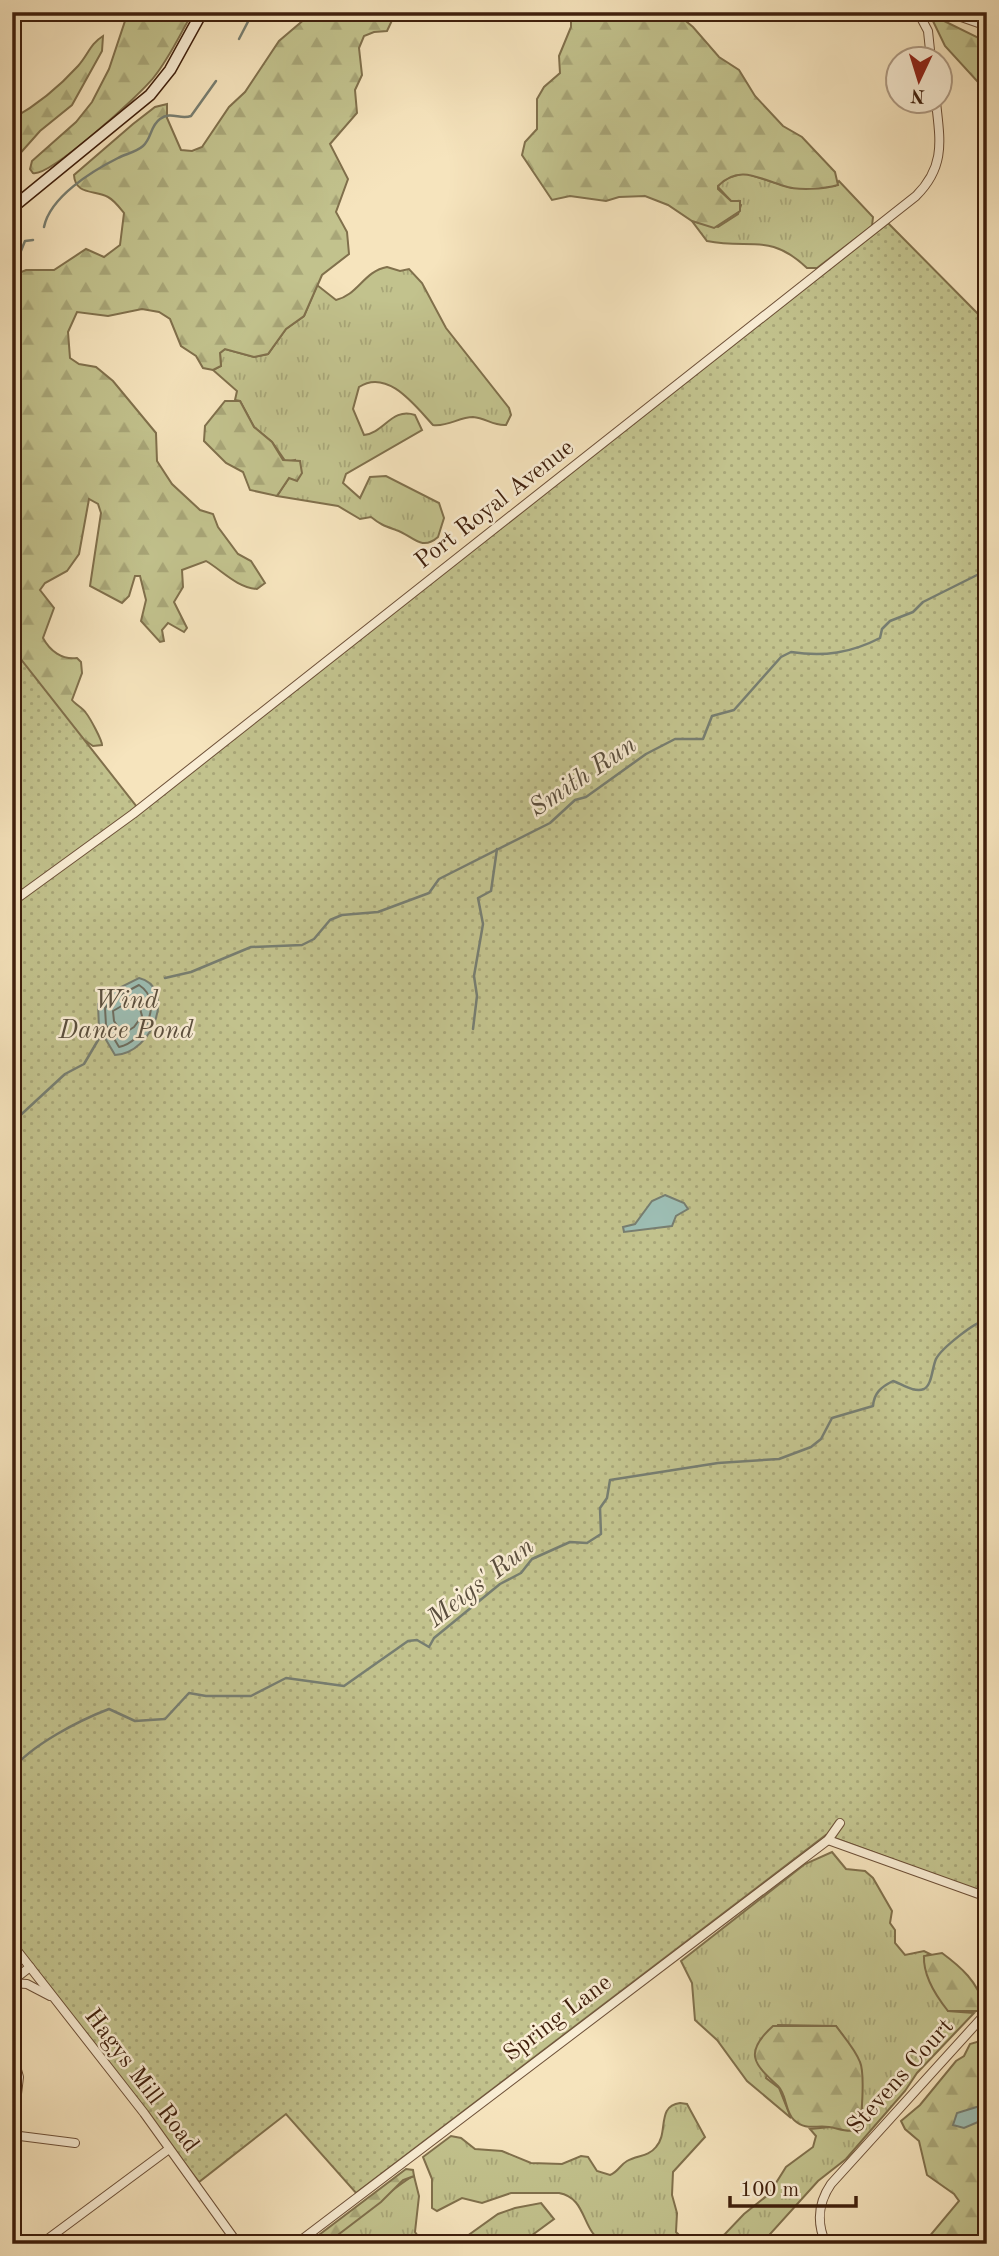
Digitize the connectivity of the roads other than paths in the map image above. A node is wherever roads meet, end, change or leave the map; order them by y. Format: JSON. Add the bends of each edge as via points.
{"nodes":[{"id":1,"x":202,"y":12,"type":"edge"},
{"id":2,"x":918,"y":12,"type":"edge"},
{"id":3,"x":947,"y":12,"type":"edge"},
{"id":4,"x":987,"y":26,"type":"edge"},
{"id":5,"x":930,"y":46,"type":"edge"},
{"id":6,"x":936,"y":116,"type":"edge"},
{"id":7,"x":12,"y":208,"type":"edge"},
{"id":8,"x":12,"y":902,"type":"edge"},
{"id":9,"x":839,"y":1823,"type":"dead end"},
{"id":10,"x":828,"y":1840,"type":"junction"},
{"id":11,"x":987,"y":1897,"type":"edge"},
{"id":12,"x":12,"y":1944,"type":"edge"},
{"id":13,"x":30,"y":1967,"type":"junction"},
{"id":14,"x":12,"y":1982,"type":"edge"},
{"id":15,"x":53,"y":1997,"type":"junction"},
{"id":16,"x":987,"y":2012,"type":"edge"},
{"id":17,"x":12,"y":2052,"type":"edge"},
{"id":18,"x":12,"y":2136,"type":"edge"},
{"id":19,"x":75,"y":2143,"type":"dead end"},
{"id":20,"x":169,"y":2149,"type":"junction"},
{"id":21,"x":41,"y":2244,"type":"edge"},
{"id":22,"x":238,"y":2244,"type":"edge"},
{"id":23,"x":296,"y":2244,"type":"edge"},
{"id":24,"x":826,"y":2244,"type":"edge"}],
"edges":[{"from":1,"to":7,"type":"main road","via":[[170,70],[150,94]]},
{"from":2,"to":5,"type":"street"},
{"from":3,"to":4,"type":"street"},
{"from":6,"to":8,"type":"street","name":"Port Royal Avenue","via":[[938,164],[916,196],[135,812]]},
{"from":9,"to":10,"type":"street","name":"Spring Lane"},
{"from":10,"to":11,"type":"street"},
{"from":10,"to":23,"type":"street","name":"Spring Lane"},
{"from":12,"to":13,"type":"street","name":"Hagys Mill Road"},
{"from":13,"to":14,"type":"street"},
{"from":13,"to":15,"type":"street","name":"Hagys Mill Road"},
{"from":14,"to":15,"type":"street"},
{"from":15,"to":20,"type":"street","name":"Hagys Mill Road"},
{"from":16,"to":24,"type":"street","name":"Stevens Court","via":[[831,2183],[819,2216]]},
{"from":17,"to":18,"type":"street","via":[[19,2077]]},
{"from":18,"to":19,"type":"street"},
{"from":20,"to":21,"type":"street"},
{"from":20,"to":22,"type":"street","name":"Hagys Mill Road"}]}
